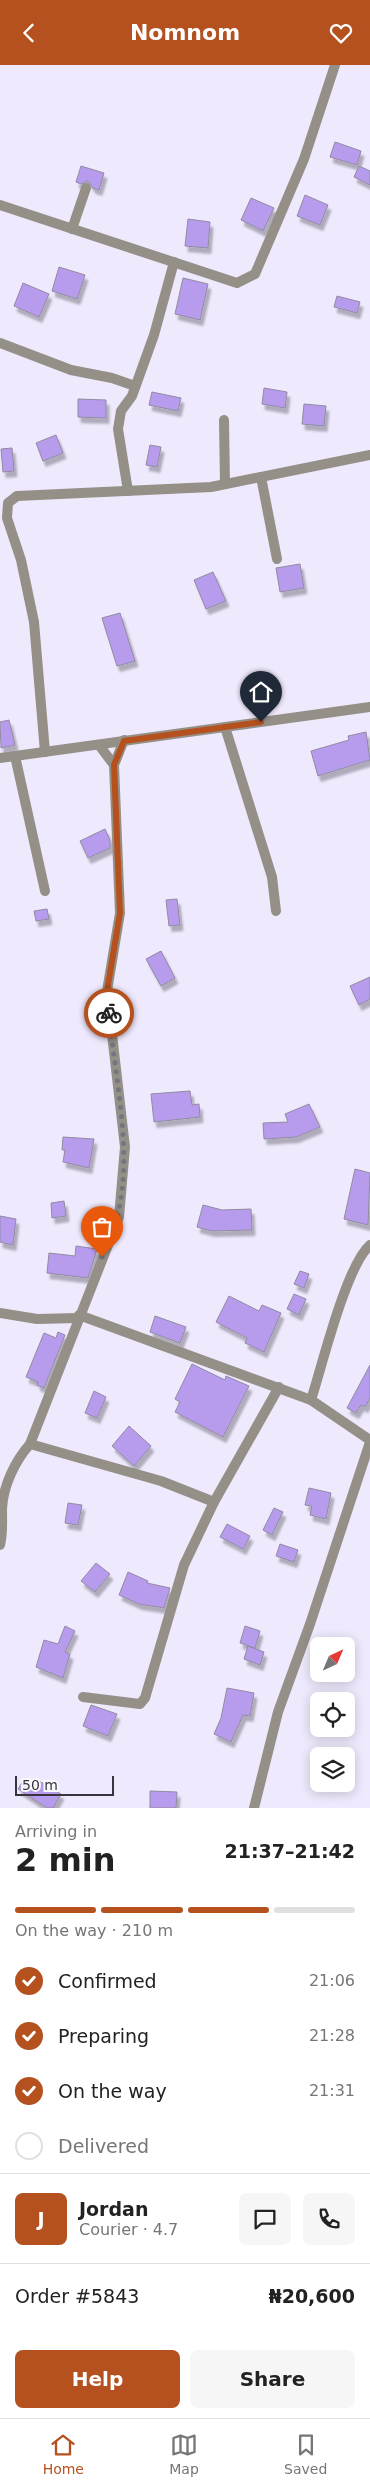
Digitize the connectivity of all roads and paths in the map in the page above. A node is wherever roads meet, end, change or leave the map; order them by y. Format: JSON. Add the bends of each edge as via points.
{"nodes":[{"id":1,"x":335,"y":65,"type":"edge"},
{"id":2,"x":86,"y":188,"type":"dead end"},
{"id":3,"x":0,"y":205,"type":"edge"},
{"id":4,"x":72,"y":229,"type":"junction"},
{"id":5,"x":174,"y":262,"type":"junction"},
{"id":6,"x":0,"y":343,"type":"edge"},
{"id":7,"x":134,"y":386,"type":"junction"},
{"id":8,"x":224,"y":420,"type":"dead end"},
{"id":9,"x":370,"y":455,"type":"edge"},
{"id":10,"x":261,"y":477,"type":"junction"},
{"id":11,"x":225,"y":484,"type":"junction"},
{"id":12,"x":128,"y":491,"type":"junction"},
{"id":13,"x":277,"y":559,"type":"dead end"},
{"id":14,"x":370,"y":707,"type":"edge"},
{"id":15,"x":225,"y":727,"type":"junction"},
{"id":16,"x":124,"y":741,"type":"junction"},
{"id":17,"x":99,"y":745,"type":"junction"},
{"id":18,"x":45,"y":752,"type":"junction"},
{"id":19,"x":15,"y":756,"type":"junction"},
{"id":20,"x":0,"y":758,"type":"edge"},
{"id":21,"x":114,"y":765,"type":"junction"},
{"id":22,"x":44,"y":891,"type":"dead end"},
{"id":23,"x":276,"y":911,"type":"dead end"},
{"id":24,"x":370,"y":1245,"type":"edge"},
{"id":25,"x":0,"y":1313,"type":"edge"},
{"id":26,"x":79,"y":1317,"type":"junction"},
{"id":27,"x":279,"y":1387,"type":"junction"},
{"id":28,"x":311,"y":1400,"type":"junction"},
{"id":29,"x":370,"y":1441,"type":"edge"},
{"id":30,"x":30,"y":1444,"type":"junction"},
{"id":31,"x":214,"y":1502,"type":"junction"},
{"id":32,"x":0,"y":1545,"type":"edge"},
{"id":33,"x":83,"y":1697,"type":"dead end"},
{"id":34,"x":254,"y":1808,"type":"edge"}],
"edges":[{"from":1,"to":5,"type":"street","via":[[304,159],[255,274],[237,283]]},
{"from":2,"to":4,"type":"street"},
{"from":3,"to":4,"type":"street"},
{"from":4,"to":5,"type":"street"},
{"from":5,"to":7,"type":"street","via":[[154,335]]},
{"from":6,"to":7,"type":"street","via":[[71,370]]},
{"from":7,"to":12,"type":"street","via":[[132,396],[121,411],[118,429]]},
{"from":8,"to":11,"type":"street"},
{"from":9,"to":10,"type":"street"},
{"from":10,"to":11,"type":"street"},
{"from":10,"to":13,"type":"street"},
{"from":11,"to":12,"type":"street"},
{"from":12,"to":18,"type":"street","via":[[17,496],[8,503],[8,518],[34,622]]},
{"from":14,"to":15,"type":"street"},
{"from":15,"to":16,"type":"street"},
{"from":15,"to":23,"type":"street","via":[[272,877]]},
{"from":16,"to":17,"type":"street"},
{"from":16,"to":21,"type":"street"},
{"from":17,"to":18,"type":"street"},
{"from":17,"to":21,"type":"street"},
{"from":18,"to":19,"type":"street"},
{"from":19,"to":20,"type":"street"},
{"from":19,"to":22,"type":"street"},
{"from":21,"to":26,"type":"street","via":[[120,913],[107,991],[124,1165],[119,1217]]},
{"from":24,"to":28,"type":"street","via":[[350,1275]]},
{"from":25,"to":26,"type":"street","via":[[36,1319]]},
{"from":26,"to":27,"type":"street"},
{"from":26,"to":30,"type":"street"},
{"from":27,"to":28,"type":"street"},
{"from":27,"to":31,"type":"street"},
{"from":28,"to":29,"type":"street"},
{"from":29,"to":34,"type":"street","via":[[278,1712]]},
{"from":30,"to":31,"type":"street","via":[[162,1481]]},
{"from":30,"to":32,"type":"street","via":[[13,1469],[2,1508]]},
{"from":31,"to":33,"type":"street","via":[[184,1565],[145,1698],[140,1704],[132,1704]]}]}
